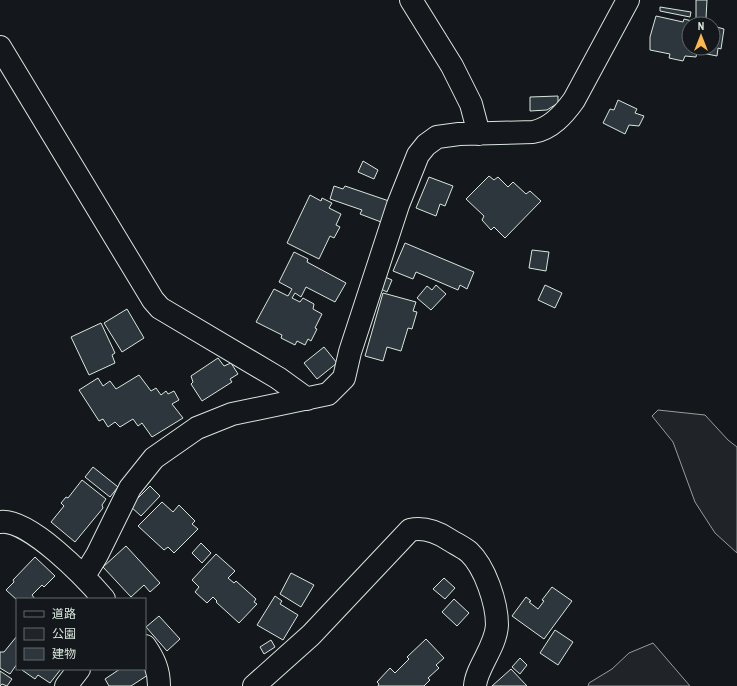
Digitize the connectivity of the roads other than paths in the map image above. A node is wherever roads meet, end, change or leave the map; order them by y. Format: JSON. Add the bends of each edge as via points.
{"nodes":[{"id":1,"x":411,"y":0,"type":"edge"},
{"id":2,"x":628,"y":0,"type":"edge"},
{"id":3,"x":0,"y":47,"type":"edge"},
{"id":4,"x":479,"y":134,"type":"junction"},
{"id":5,"x":307,"y":399,"type":"junction"},
{"id":6,"x":0,"y":522,"type":"edge"},
{"id":7,"x":84,"y":576,"type":"junction"},
{"id":8,"x":103,"y":598,"type":"edge"},
{"id":9,"x":146,"y":647,"type":"edge"},
{"id":10,"x":79,"y":670,"type":"edge"},
{"id":11,"x":66,"y":686,"type":"edge"},
{"id":12,"x":159,"y":686,"type":"edge"},
{"id":13,"x":254,"y":686,"type":"edge"},
{"id":14,"x":475,"y":686,"type":"edge"}],
"edges":[{"from":1,"to":4,"type":"street","via":[[456,72],[472,104]]},
{"from":2,"to":4,"type":"street","via":[[574,100],[550,126],[541,131]]},
{"from":3,"to":5,"type":"street","via":[[153,300],[160,308],[278,378]]},
{"from":4,"to":5,"type":"street","via":[[437,137],[418,155],[398,205],[344,378],[328,394]]},
{"from":5,"to":7,"type":"street","via":[[232,414],[197,428],[154,458],[130,488],[97,556]]},
{"from":6,"to":7,"type":"street","via":[[16,524],[31,531]]},
{"from":7,"to":8,"type":"street"},
{"from":9,"to":12,"type":"street","via":[[155,660]]},
{"from":10,"to":11,"type":"street"},
{"from":13,"to":14,"type":"street","via":[[311,635],[410,530],[419,528],[441,535],[469,552],[493,594],[497,625],[495,637]]}]}
